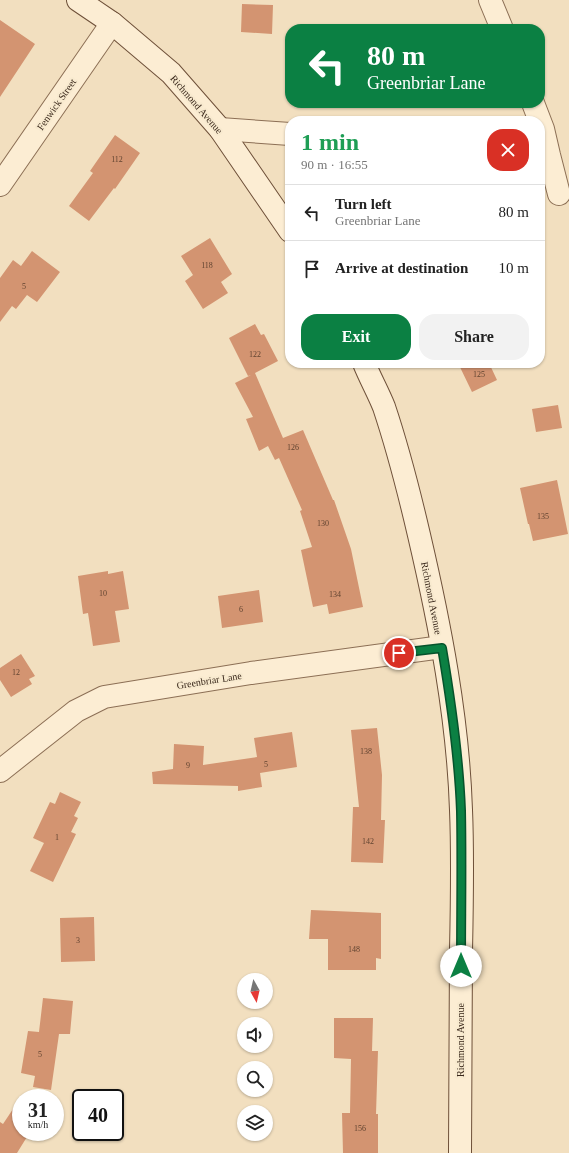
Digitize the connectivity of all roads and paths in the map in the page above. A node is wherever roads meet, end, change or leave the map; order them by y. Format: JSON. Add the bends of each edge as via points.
{"nodes":[{"id":1,"x":78,"y":0,"type":"edge"},
{"id":2,"x":490,"y":0,"type":"edge"},
{"id":3,"x":112,"y":23,"type":"junction"},
{"id":4,"x":500,"y":24,"type":"edge"},
{"id":5,"x":220,"y":129,"type":"junction"},
{"id":6,"x":285,"y":134,"type":"edge"},
{"id":7,"x":545,"y":137,"type":"edge"},
{"id":8,"x":0,"y":185,"type":"edge"},
{"id":9,"x":556,"y":194,"type":"edge"},
{"id":10,"x":285,"y":224,"type":"edge"},
{"id":11,"x":366,"y":368,"type":"edge"},
{"id":12,"x":442,"y":648,"type":"junction"},
{"id":13,"x":0,"y":772,"type":"edge"},
{"id":14,"x":460,"y":1153,"type":"edge"}],
"edges":[{"from":1,"to":3,"type":"street","name":"Richmond Avenue"},
{"from":2,"to":4,"type":"street"},
{"from":3,"to":5,"type":"street","name":"Richmond Avenue","via":[[171,73]]},
{"from":3,"to":8,"type":"street","name":"Fenwick Street"},
{"from":5,"to":6,"type":"street"},
{"from":5,"to":10,"type":"street","name":"Richmond Avenue"},
{"from":7,"to":9,"type":"street"},
{"from":11,"to":12,"type":"street","name":"Richmond Avenue","via":[[383,406],[397,449],[428,573]]},
{"from":12,"to":13,"type":"street","name":"Greenbriar Lane","via":[[251,673],[104,697],[76,712]]},
{"from":12,"to":14,"type":"street","name":"Richmond Avenue","via":[[451,698],[461,810]]}]}
